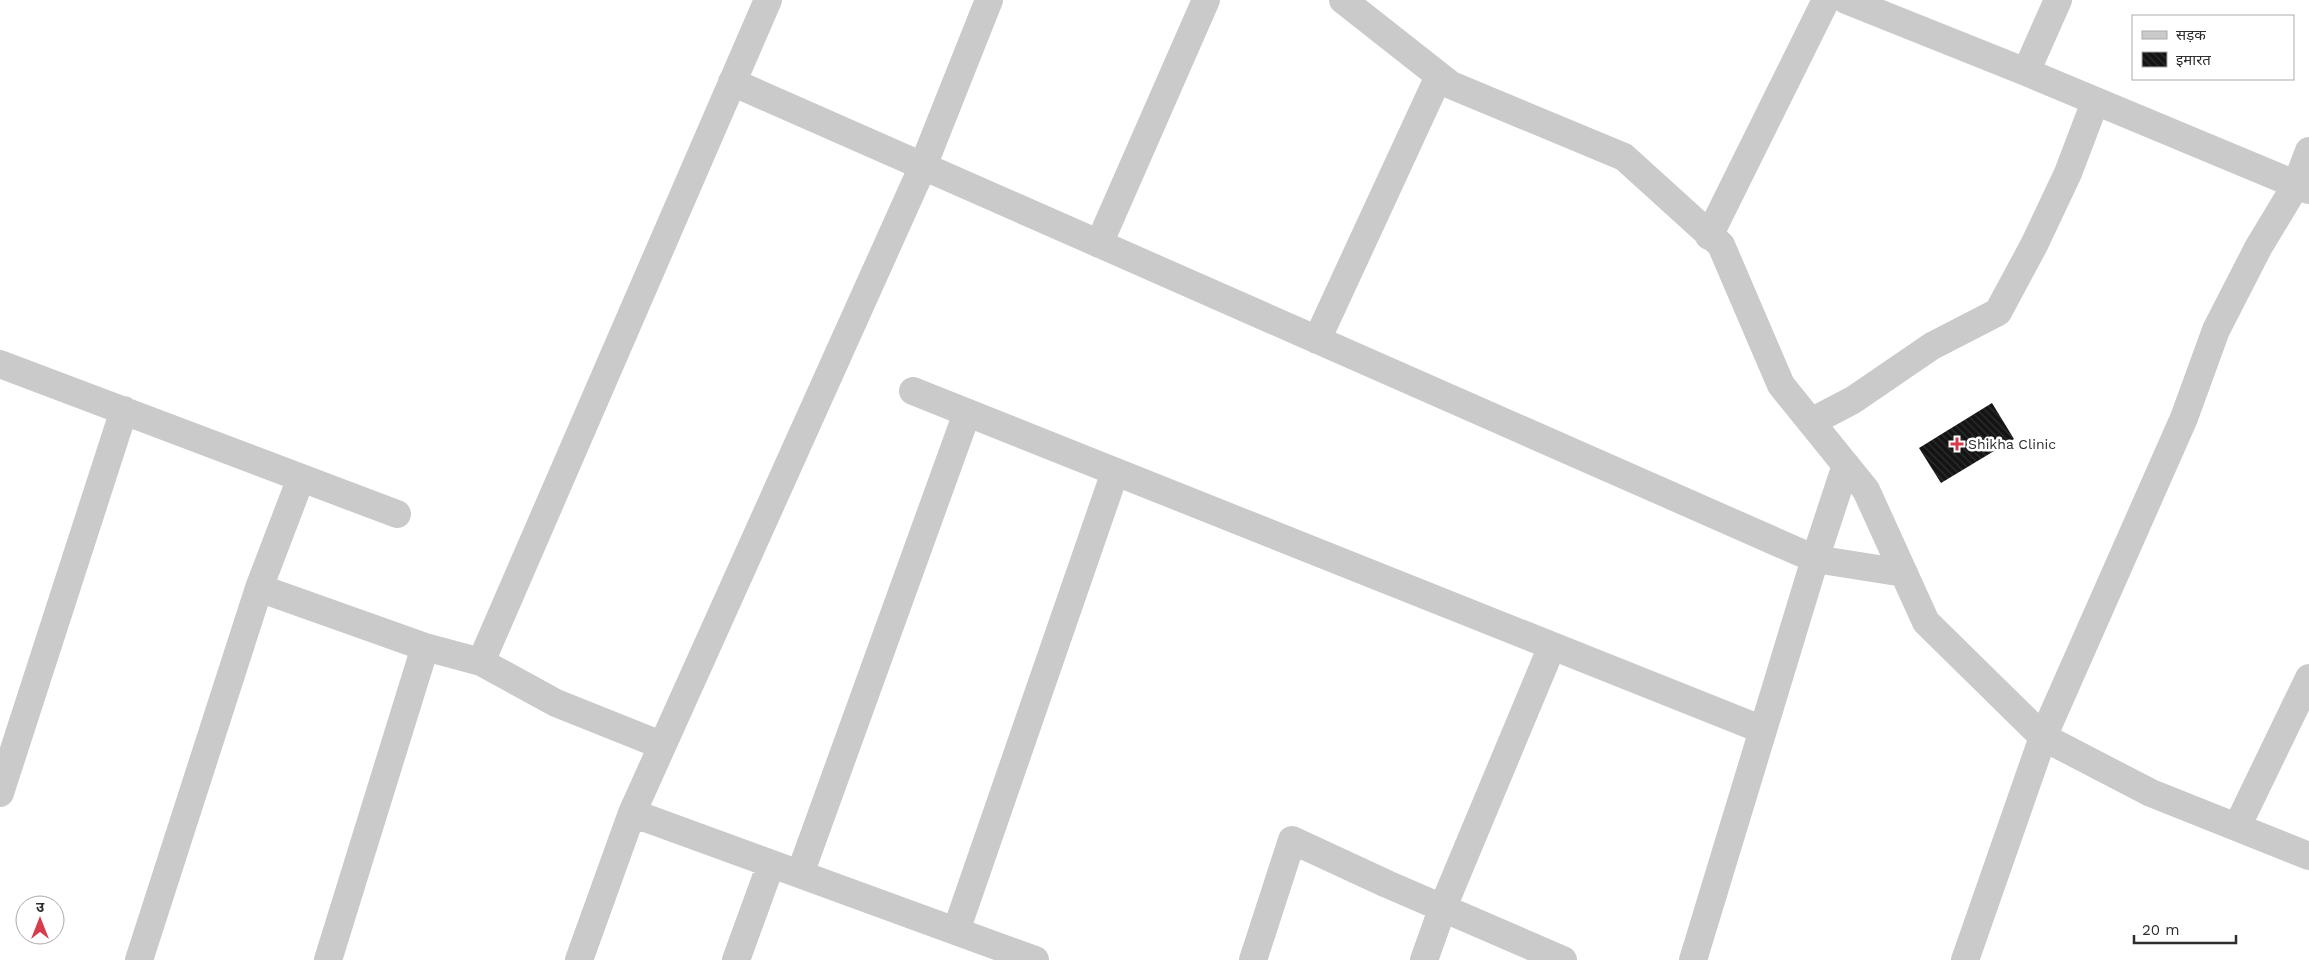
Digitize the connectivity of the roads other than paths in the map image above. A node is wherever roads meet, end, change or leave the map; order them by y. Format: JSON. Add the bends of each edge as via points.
{"nodes":[{"id":1,"x":768,"y":0,"type":"edge"},
{"id":2,"x":989,"y":0,"type":"edge"},
{"id":3,"x":1206,"y":0,"type":"edge"},
{"id":4,"x":1343,"y":0,"type":"edge"},
{"id":5,"x":1826,"y":0,"type":"edge"},
{"id":6,"x":1846,"y":0,"type":"edge"},
{"id":7,"x":2058,"y":0,"type":"edge"},
{"id":8,"x":2026,"y":72,"type":"junction"},
{"id":9,"x":1439,"y":76,"type":"junction"},
{"id":10,"x":732,"y":82,"type":"junction"},
{"id":11,"x":2094,"y":102,"type":"junction"},
{"id":12,"x":2309,"y":151,"type":"edge"},
{"id":13,"x":923,"y":166,"type":"junction"},
{"id":14,"x":2302,"y":188,"type":"edge"},
{"id":15,"x":1710,"y":236,"type":"junction"},
{"id":16,"x":1099,"y":244,"type":"junction"},
{"id":17,"x":1317,"y":340,"type":"junction"},
{"id":18,"x":0,"y":364,"type":"edge"},
{"id":19,"x":913,"y":392,"type":"dead end"},
{"id":20,"x":124,"y":410,"type":"junction"},
{"id":21,"x":967,"y":413,"type":"junction"},
{"id":22,"x":1811,"y":422,"type":"junction"},
{"id":23,"x":1846,"y":465,"type":"junction"},
{"id":24,"x":1115,"y":472,"type":"junction"},
{"id":25,"x":300,"y":478,"type":"junction"},
{"id":26,"x":397,"y":514,"type":"dead end"},
{"id":27,"x":1815,"y":559,"type":"junction"},
{"id":28,"x":1904,"y":573,"type":"junction"},
{"id":29,"x":259,"y":588,"type":"junction"},
{"id":30,"x":1552,"y":646,"type":"junction"},
{"id":31,"x":425,"y":647,"type":"junction"},
{"id":32,"x":481,"y":662,"type":"junction"},
{"id":33,"x":2309,"y":678,"type":"edge"},
{"id":34,"x":1763,"y":730,"type":"junction"},
{"id":35,"x":2043,"y":737,"type":"junction"},
{"id":36,"x":661,"y":745,"type":"junction"},
{"id":37,"x":0,"y":793,"type":"edge"},
{"id":38,"x":632,"y":813,"type":"junction"},
{"id":39,"x":2237,"y":827,"type":"junction"},
{"id":40,"x":2309,"y":856,"type":"edge"},
{"id":41,"x":771,"y":864,"type":"junction"},
{"id":42,"x":800,"y":874,"type":"junction"},
{"id":43,"x":1444,"y":907,"type":"junction"},
{"id":44,"x":956,"y":931,"type":"junction"},
{"id":45,"x":1030,"y":959,"type":"edge"},
{"id":46,"x":138,"y":960,"type":"edge"},
{"id":47,"x":328,"y":960,"type":"edge"},
{"id":48,"x":579,"y":960,"type":"edge"},
{"id":49,"x":736,"y":960,"type":"edge"},
{"id":50,"x":1253,"y":960,"type":"edge"},
{"id":51,"x":1424,"y":960,"type":"edge"},
{"id":52,"x":1563,"y":960,"type":"edge"},
{"id":53,"x":1693,"y":960,"type":"edge"},
{"id":54,"x":1965,"y":960,"type":"edge"}],
"edges":[{"from":1,"to":10,"type":"street"},
{"from":2,"to":13,"type":"street"},
{"from":3,"to":16,"type":"street"},
{"from":4,"to":9,"type":"street"},
{"from":5,"to":15,"type":"street"},
{"from":6,"to":8,"type":"street"},
{"from":7,"to":8,"type":"street"},
{"from":8,"to":11,"type":"street"},
{"from":9,"to":15,"type":"street","via":[[1451,85],[1624,157]]},
{"from":9,"to":17,"type":"street"},
{"from":10,"to":13,"type":"street"},
{"from":10,"to":32,"type":"street"},
{"from":11,"to":14,"type":"street"},
{"from":11,"to":22,"type":"street","via":[[2068,173],[1998,312],[1932,346],[1853,400]]},
{"from":12,"to":14,"type":"street"},
{"from":13,"to":16,"type":"street"},
{"from":13,"to":36,"type":"street"},
{"from":14,"to":35,"type":"street","via":[[2258,248],[2216,330],[2184,418]]},
{"from":15,"to":22,"type":"street","via":[[1721,245],[1781,385]]},
{"from":16,"to":17,"type":"street"},
{"from":17,"to":27,"type":"street"},
{"from":18,"to":20,"type":"street"},
{"from":19,"to":21,"type":"street"},
{"from":20,"to":25,"type":"street"},
{"from":20,"to":37,"type":"street"},
{"from":21,"to":24,"type":"street"},
{"from":21,"to":42,"type":"street"},
{"from":22,"to":23,"type":"street"},
{"from":23,"to":27,"type":"street"},
{"from":23,"to":28,"type":"street","via":[[1866,490]]},
{"from":24,"to":30,"type":"street"},
{"from":24,"to":44,"type":"street"},
{"from":25,"to":26,"type":"street"},
{"from":25,"to":29,"type":"street"},
{"from":27,"to":28,"type":"street"},
{"from":27,"to":34,"type":"street"},
{"from":28,"to":35,"type":"street","via":[[1926,622]]},
{"from":29,"to":31,"type":"street"},
{"from":29,"to":46,"type":"street"},
{"from":30,"to":34,"type":"street"},
{"from":30,"to":43,"type":"street"},
{"from":31,"to":32,"type":"street"},
{"from":31,"to":47,"type":"street"},
{"from":32,"to":36,"type":"street","via":[[556,703]]},
{"from":33,"to":39,"type":"street"},
{"from":34,"to":53,"type":"street"},
{"from":35,"to":39,"type":"street","via":[[2151,793]]},
{"from":35,"to":54,"type":"street"},
{"from":36,"to":38,"type":"street"},
{"from":38,"to":41,"type":"street"},
{"from":38,"to":48,"type":"street"},
{"from":39,"to":40,"type":"street"},
{"from":41,"to":42,"type":"street"},
{"from":41,"to":49,"type":"street"},
{"from":42,"to":44,"type":"street"},
{"from":43,"to":50,"type":"street","via":[[1292,840]]},
{"from":43,"to":51,"type":"street"},
{"from":43,"to":52,"type":"street"},
{"from":44,"to":45,"type":"street"}]}
